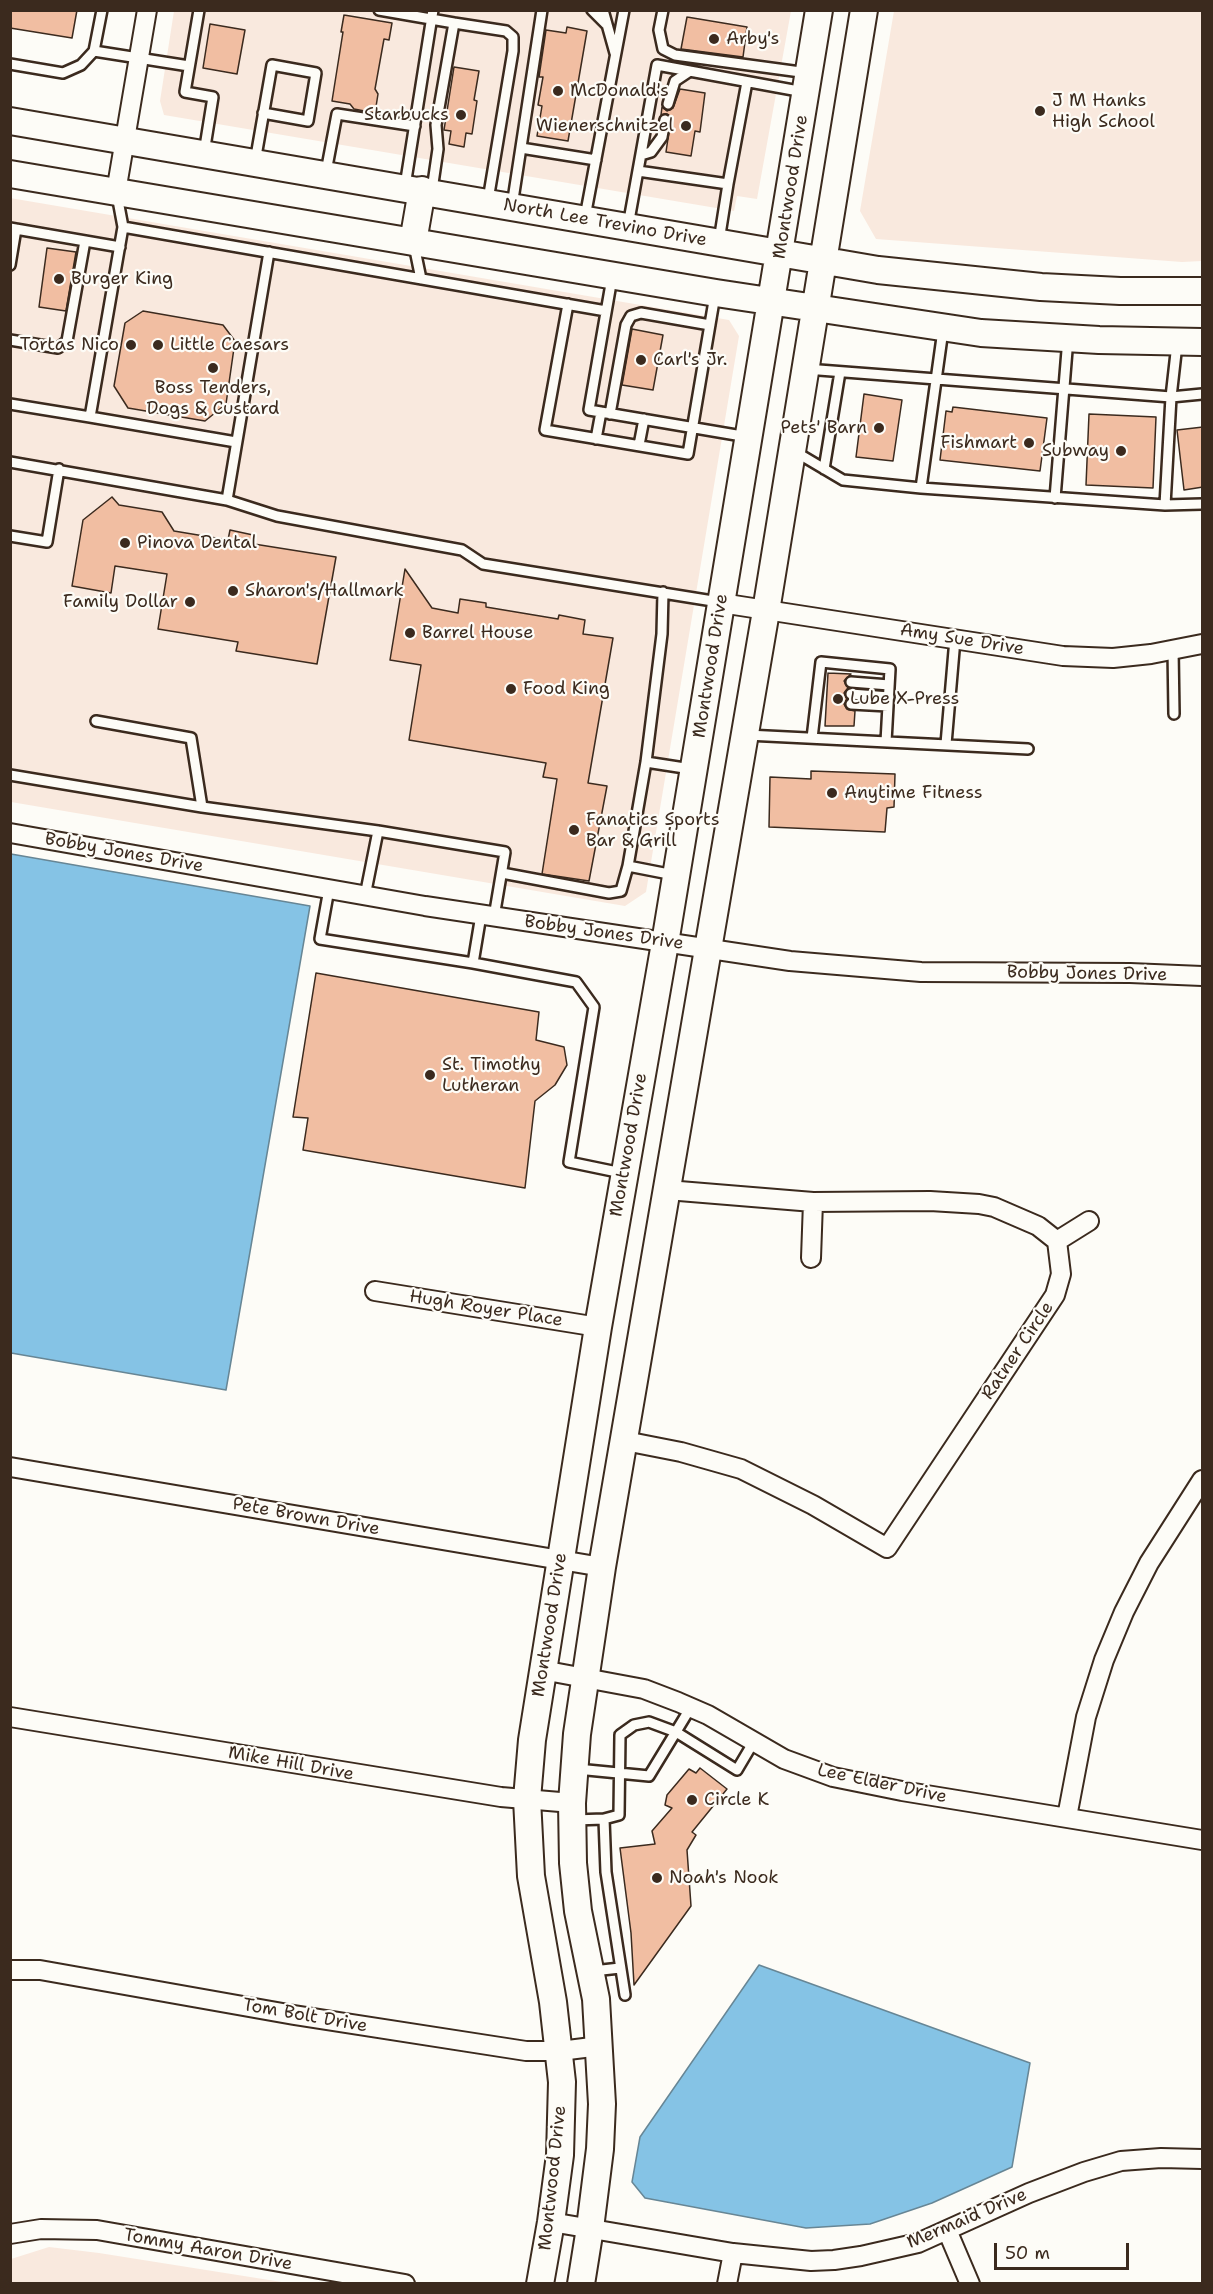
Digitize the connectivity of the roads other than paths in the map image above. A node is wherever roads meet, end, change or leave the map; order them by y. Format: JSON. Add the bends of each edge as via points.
{"nodes":[{"id":1,"x":102,"y":10,"type":"edge"},
{"id":2,"x":147,"y":10,"type":"edge"},
{"id":3,"x":199,"y":10,"type":"edge"},
{"id":4,"x":379,"y":10,"type":"edge"},
{"id":5,"x":592,"y":10,"type":"edge"},
{"id":6,"x":603,"y":10,"type":"edge"},
{"id":7,"x":624,"y":10,"type":"edge"},
{"id":8,"x":663,"y":10,"type":"edge"},
{"id":9,"x":819,"y":10,"type":"edge"},
{"id":10,"x":864,"y":10,"type":"edge"},
{"id":11,"x":542,"y":11,"type":"edge"},
{"id":12,"x":432,"y":15,"type":"edge"},
{"id":13,"x":454,"y":23,"type":"junction"},
{"id":14,"x":606,"y":24,"type":"junction"},
{"id":15,"x":94,"y":51,"type":"junction"},
{"id":16,"x":616,"y":55,"type":"junction"},
{"id":17,"x":139,"y":59,"type":"junction"},
{"id":18,"x":10,"y":64,"type":"edge"},
{"id":19,"x":189,"y":66,"type":"junction"},
{"id":20,"x":690,"y":71,"type":"junction"},
{"id":21,"x":747,"y":82,"type":"junction"},
{"id":22,"x":808,"y":83,"type":"junction"},
{"id":23,"x":668,"y":104,"type":"dead end"},
{"id":24,"x":264,"y":113,"type":"junction"},
{"id":25,"x":665,"y":120,"type":"dead end"},
{"id":26,"x":10,"y":121,"type":"edge"},
{"id":27,"x":415,"y":126,"type":"junction"},
{"id":28,"x":125,"y":140,"type":"junction"},
{"id":29,"x":521,"y":148,"type":"junction"},
{"id":30,"x":204,"y":153,"type":"junction"},
{"id":31,"x":641,"y":155,"type":"junction"},
{"id":32,"x":596,"y":160,"type":"junction"},
{"id":33,"x":255,"y":162,"type":"junction"},
{"id":34,"x":638,"y":171,"type":"junction"},
{"id":35,"x":10,"y":174,"type":"edge"},
{"id":36,"x":326,"y":174,"type":"junction"},
{"id":37,"x":728,"y":184,"type":"junction"},
{"id":38,"x":419,"y":190,"type":"junction"},
{"id":39,"x":116,"y":192,"type":"junction"},
{"id":40,"x":500,"y":204,"type":"junction"},
{"id":41,"x":585,"y":219,"type":"junction"},
{"id":42,"x":123,"y":227,"type":"junction"},
{"id":43,"x":627,"y":227,"type":"junction"},
{"id":44,"x":13,"y":228,"type":"edge"},
{"id":45,"x":85,"y":241,"type":"junction"},
{"id":46,"x":413,"y":242,"type":"junction"},
{"id":47,"x":718,"y":242,"type":"junction"},
{"id":48,"x":120,"y":247,"type":"junction"},
{"id":49,"x":269,"y":252,"type":"junction"},
{"id":50,"x":781,"y":252,"type":"junction"},
{"id":51,"x":824,"y":260,"type":"junction"},
{"id":52,"x":10,"y":265,"type":"edge"},
{"id":53,"x":612,"y":275,"type":"junction"},
{"id":54,"x":421,"y":279,"type":"junction"},
{"id":55,"x":1203,"y":291,"type":"edge"},
{"id":56,"x":716,"y":293,"type":"junction"},
{"id":57,"x":772,"y":302,"type":"junction"},
{"id":58,"x":568,"y":304,"type":"junction"},
{"id":59,"x":816,"y":308,"type":"junction"},
{"id":60,"x":606,"y":311,"type":"junction"},
{"id":61,"x":710,"y":325,"type":"junction"},
{"id":62,"x":943,"y":327,"type":"junction"},
{"id":63,"x":1068,"y":339,"type":"junction"},
{"id":64,"x":10,"y":340,"type":"edge"},
{"id":65,"x":1177,"y":342,"type":"junction"},
{"id":66,"x":1203,"y":342,"type":"edge"},
{"id":67,"x":806,"y":369,"type":"junction"},
{"id":68,"x":840,"y":372,"type":"junction"},
{"id":69,"x":936,"y":377,"type":"junction"},
{"id":70,"x":1064,"y":389,"type":"junction"},
{"id":71,"x":1203,"y":394,"type":"edge"},
{"id":72,"x":1171,"y":397,"type":"junction"},
{"id":73,"x":10,"y":404,"type":"edge"},
{"id":74,"x":606,"y":413,"type":"junction"},
{"id":75,"x":90,"y":417,"type":"junction"},
{"id":76,"x":644,"y":419,"type":"junction"},
{"id":77,"x":693,"y":428,"type":"junction"},
{"id":78,"x":749,"y":437,"type":"junction"},
{"id":79,"x":596,"y":439,"type":"junction"},
{"id":80,"x":236,"y":442,"type":"junction"},
{"id":81,"x":639,"y":446,"type":"junction"},
{"id":82,"x":792,"y":450,"type":"junction"},
{"id":83,"x":10,"y":462,"type":"edge"},
{"id":84,"x":824,"y":469,"type":"junction"},
{"id":85,"x":59,"y":470,"type":"junction"},
{"id":86,"x":921,"y":488,"type":"junction"},
{"id":87,"x":1055,"y":498,"type":"junction"},
{"id":88,"x":227,"y":500,"type":"junction"},
{"id":89,"x":1203,"y":504,"type":"edge"},
{"id":90,"x":1165,"y":505,"type":"junction"},
{"id":91,"x":10,"y":537,"type":"edge"},
{"id":92,"x":663,"y":592,"type":"junction"},
{"id":93,"x":722,"y":603,"type":"junction"},
{"id":94,"x":766,"y":611,"type":"junction"},
{"id":95,"x":955,"y":639,"type":"junction"},
{"id":96,"x":1203,"y":644,"type":"edge"},
{"id":97,"x":1173,"y":649,"type":"junction"},
{"id":98,"x":851,"y":682,"type":"dead end"},
{"id":99,"x":890,"y":685,"type":"junction"},
{"id":100,"x":851,"y":699,"type":"dead end"},
{"id":101,"x":889,"y":702,"type":"junction"},
{"id":102,"x":1174,"y":714,"type":"dead end"},
{"id":103,"x":96,"y":721,"type":"dead end"},
{"id":104,"x":745,"y":735,"type":"junction"},
{"id":105,"x":812,"y":738,"type":"junction"},
{"id":106,"x":886,"y":742,"type":"junction"},
{"id":107,"x":946,"y":744,"type":"junction"},
{"id":108,"x":1028,"y":748,"type":"dead end"},
{"id":109,"x":646,"y":762,"type":"junction"},
{"id":110,"x":694,"y":769,"type":"junction"},
{"id":111,"x":10,"y":775,"type":"edge"},
{"id":112,"x":202,"y":807,"type":"junction"},
{"id":113,"x":378,"y":831,"type":"junction"},
{"id":114,"x":10,"y":833,"type":"edge"},
{"id":115,"x":628,"y":866,"type":"junction"},
{"id":116,"x":502,"y":873,"type":"junction"},
{"id":117,"x":676,"y":875,"type":"junction"},
{"id":118,"x":329,"y":889,"type":"junction"},
{"id":119,"x":365,"y":896,"type":"junction"},
{"id":120,"x":488,"y":916,"type":"junction"},
{"id":121,"x":665,"y":943,"type":"junction"},
{"id":122,"x":708,"y":948,"type":"junction"},
{"id":123,"x":473,"y":963,"type":"junction"},
{"id":124,"x":1203,"y":976,"type":"edge"},
{"id":125,"x":624,"y":1173,"type":"junction"},
{"id":126,"x":667,"y":1190,"type":"junction"},
{"id":127,"x":813,"y":1202,"type":"junction"},
{"id":128,"x":1089,"y":1221,"type":"dead end"},
{"id":129,"x":1057,"y":1241,"type":"junction"},
{"id":130,"x":811,"y":1258,"type":"dead end"},
{"id":131,"x":375,"y":1291,"type":"dead end"},
{"id":132,"x":598,"y":1327,"type":"junction"},
{"id":133,"x":625,"y":1441,"type":"junction"},
{"id":134,"x":10,"y":1467,"type":"edge"},
{"id":135,"x":1203,"y":1480,"type":"edge"},
{"id":136,"x":561,"y":1560,"type":"junction"},
{"id":137,"x":602,"y":1567,"type":"junction"},
{"id":138,"x":542,"y":1670,"type":"junction"},
{"id":139,"x":585,"y":1677,"type":"junction"},
{"id":140,"x":691,"y":1707,"type":"junction"},
{"id":141,"x":10,"y":1717,"type":"edge"},
{"id":142,"x":676,"y":1732,"type":"junction"},
{"id":143,"x":753,"y":1743,"type":"junction"},
{"id":144,"x":574,"y":1768,"type":"junction"},
{"id":145,"x":618,"y":1774,"type":"junction"},
{"id":146,"x":527,"y":1799,"type":"junction"},
{"id":147,"x":572,"y":1812,"type":"junction"},
{"id":148,"x":1067,"y":1817,"type":"junction"},
{"id":149,"x":604,"y":1819,"type":"junction"},
{"id":150,"x":1203,"y":1840,"type":"edge"},
{"id":151,"x":621,"y":1968,"type":"junction"},
{"id":152,"x":10,"y":1970,"type":"edge"},
{"id":153,"x":590,"y":1972,"type":"junction"},
{"id":154,"x":625,"y":1995,"type":"dead end"},
{"id":155,"x":600,"y":2046,"type":"junction"},
{"id":156,"x":560,"y":2051,"type":"junction"},
{"id":157,"x":1203,"y":2159,"type":"edge"},
{"id":158,"x":551,"y":2222,"type":"junction"},
{"id":159,"x":590,"y":2228,"type":"junction"},
{"id":160,"x":947,"y":2230,"type":"junction"},
{"id":161,"x":10,"y":2234,"type":"edge"},
{"id":162,"x":733,"y":2253,"type":"junction"},
{"id":163,"x":405,"y":2283,"type":"edge"},
{"id":164,"x":540,"y":2283,"type":"edge"},
{"id":165,"x":581,"y":2283,"type":"edge"},
{"id":166,"x":727,"y":2283,"type":"edge"},
{"id":167,"x":970,"y":2283,"type":"edge"}],
"edges":[{"from":1,"to":15,"type":"lane"},
{"from":2,"to":17,"type":"street"},
{"from":3,"to":19,"type":"lane"},
{"from":4,"to":12,"type":"lane"},
{"from":5,"to":14,"type":"lane"},
{"from":6,"to":14,"type":"lane"},
{"from":7,"to":16,"type":"lane"},
{"from":8,"to":22,"type":"lane","via":[[659,30],[663,49],[675,55]]},
{"from":9,"to":22,"type":"main road","name":"Montwood Drive"},
{"from":10,"to":51,"type":"main road"},
{"from":11,"to":29,"type":"lane"},
{"from":12,"to":13,"type":"lane"},
{"from":12,"to":27,"type":"lane"},
{"from":13,"to":38,"type":"lane","via":[[436,125],[438,149]]},
{"from":13,"to":40,"type":"lane","via":[[506,31],[513,37]]},
{"from":14,"to":16,"type":"lane"},
{"from":15,"to":17,"type":"lane"},
{"from":15,"to":18,"type":"lane","via":[[81,65],[63,72]]},
{"from":16,"to":32,"type":"lane"},
{"from":17,"to":19,"type":"lane"},
{"from":17,"to":28,"type":"street"},
{"from":19,"to":30,"type":"lane","via":[[185,92],[213,97]]},
{"from":20,"to":21,"type":"lane"},
{"from":20,"to":23,"type":"lane","via":[[675,81]]},
{"from":20,"to":31,"type":"lane","via":[[657,65]]},
{"from":21,"to":22,"type":"lane"},
{"from":21,"to":37,"type":"lane"},
{"from":22,"to":50,"type":"main road","name":"Montwood Drive"},
{"from":24,"to":24,"type":"lane","via":[[272,65],[316,73],[308,121]]},
{"from":24,"to":33,"type":"lane"},
{"from":25,"to":31,"type":"lane","via":[[662,137],[651,152]]},
{"from":26,"to":28,"type":"main road","name":"North Lee Trevino Drive"},
{"from":27,"to":36,"type":"lane","via":[[337,114]]},
{"from":27,"to":38,"type":"lane"},
{"from":28,"to":30,"type":"main road","name":"North Lee Trevino Drive"},
{"from":28,"to":39,"type":"street"},
{"from":29,"to":32,"type":"lane"},
{"from":29,"to":40,"type":"lane"},
{"from":30,"to":33,"type":"main road","name":"North Lee Trevino Drive"},
{"from":31,"to":34,"type":"lane"},
{"from":32,"to":41,"type":"lane"},
{"from":33,"to":36,"type":"main road","name":"North Lee Trevino Drive"},
{"from":34,"to":37,"type":"lane"},
{"from":34,"to":43,"type":"lane"},
{"from":35,"to":39,"type":"main road"},
{"from":36,"to":38,"type":"main road","name":"North Lee Trevino Drive"},
{"from":37,"to":47,"type":"lane"},
{"from":38,"to":40,"type":"main road","name":"North Lee Trevino Drive"},
{"from":38,"to":46,"type":"main road"},
{"from":39,"to":42,"type":"lane"},
{"from":39,"to":46,"type":"main road"},
{"from":40,"to":41,"type":"main road","name":"North Lee Trevino Drive"},
{"from":41,"to":43,"type":"main road","name":"North Lee Trevino Drive"},
{"from":42,"to":48,"type":"lane"},
{"from":42,"to":49,"type":"lane"},
{"from":43,"to":47,"type":"main road","name":"North Lee Trevino Drive"},
{"from":44,"to":45,"type":"lane"},
{"from":44,"to":52,"type":"lane"},
{"from":45,"to":48,"type":"lane"},
{"from":45,"to":64,"type":"lane","via":[[67,341],[58,348]]},
{"from":46,"to":53,"type":"main road"},
{"from":46,"to":54,"type":"lane"},
{"from":47,"to":50,"type":"main road","name":"North Lee Trevino Drive"},
{"from":48,"to":75,"type":"lane"},
{"from":49,"to":54,"type":"lane"},
{"from":49,"to":80,"type":"lane"},
{"from":50,"to":51,"type":"main road","name":"North Lee Trevino Drive"},
{"from":50,"to":57,"type":"main road","name":"Montwood Drive"},
{"from":51,"to":55,"type":"main road","name":"North Lee Trevino Drive","via":[[878,270],[1041,287]]},
{"from":51,"to":59,"type":"main road"},
{"from":53,"to":56,"type":"main road"},
{"from":53,"to":60,"type":"lane"},
{"from":54,"to":58,"type":"lane"},
{"from":56,"to":57,"type":"main road"},
{"from":56,"to":61,"type":"lane"},
{"from":57,"to":59,"type":"main road"},
{"from":57,"to":78,"type":"main road","name":"Montwood Drive"},
{"from":58,"to":60,"type":"lane"},
{"from":58,"to":79,"type":"lane","via":[[545,430]]},
{"from":59,"to":62,"type":"main road"},
{"from":59,"to":67,"type":"main road"},
{"from":60,"to":74,"type":"lane","via":[[589,410]]},
{"from":61,"to":74,"type":"lane","via":[[641,313],[632,316],[626,325]]},
{"from":61,"to":77,"type":"lane"},
{"from":62,"to":63,"type":"main road"},
{"from":62,"to":69,"type":"lane"},
{"from":63,"to":65,"type":"main road"},
{"from":63,"to":70,"type":"lane"},
{"from":65,"to":66,"type":"main road"},
{"from":65,"to":72,"type":"lane"},
{"from":67,"to":68,"type":"lane"},
{"from":67,"to":82,"type":"main road"},
{"from":68,"to":69,"type":"lane"},
{"from":68,"to":84,"type":"lane"},
{"from":69,"to":70,"type":"lane"},
{"from":69,"to":86,"type":"lane"},
{"from":70,"to":72,"type":"lane"},
{"from":70,"to":87,"type":"lane"},
{"from":71,"to":72,"type":"lane"},
{"from":72,"to":90,"type":"lane"},
{"from":73,"to":75,"type":"lane"},
{"from":74,"to":76,"type":"lane"},
{"from":74,"to":79,"type":"lane"},
{"from":75,"to":80,"type":"lane"},
{"from":76,"to":77,"type":"lane"},
{"from":76,"to":81,"type":"lane"},
{"from":77,"to":78,"type":"lane"},
{"from":77,"to":81,"type":"lane","via":[[688,454]]},
{"from":78,"to":93,"type":"main road","name":"Montwood Drive"},
{"from":79,"to":81,"type":"lane"},
{"from":80,"to":88,"type":"lane"},
{"from":82,"to":84,"type":"lane"},
{"from":82,"to":94,"type":"main road"},
{"from":83,"to":85,"type":"lane"},
{"from":84,"to":86,"type":"lane","via":[[843,480]]},
{"from":85,"to":88,"type":"lane"},
{"from":85,"to":91,"type":"lane","via":[[47,543]]},
{"from":86,"to":87,"type":"lane"},
{"from":87,"to":90,"type":"lane"},
{"from":88,"to":92,"type":"lane","via":[[277,516],[462,550],[483,564]]},
{"from":89,"to":90,"type":"lane"},
{"from":92,"to":93,"type":"lane"},
{"from":92,"to":109,"type":"lane","via":[[662,634]]},
{"from":93,"to":94,"type":"street","name":"Amy Sue Drive"},
{"from":93,"to":110,"type":"main road","name":"Montwood Drive"},
{"from":94,"to":95,"type":"street","name":"Amy Sue Drive"},
{"from":94,"to":104,"type":"main road"},
{"from":95,"to":97,"type":"street","name":"Amy Sue Drive","via":[[1063,656],[1113,658]]},
{"from":95,"to":107,"type":"lane"},
{"from":96,"to":97,"type":"street","name":"Amy Sue Drive"},
{"from":97,"to":102,"type":"lane"},
{"from":98,"to":99,"type":"lane"},
{"from":99,"to":101,"type":"lane"},
{"from":99,"to":105,"type":"lane","via":[[890,669],[821,662],[822,693]]},
{"from":100,"to":101,"type":"lane"},
{"from":101,"to":106,"type":"lane"},
{"from":103,"to":112,"type":"lane","via":[[191,738]]},
{"from":104,"to":105,"type":"lane"},
{"from":104,"to":122,"type":"main road"},
{"from":105,"to":106,"type":"lane"},
{"from":106,"to":107,"type":"lane"},
{"from":107,"to":108,"type":"lane"},
{"from":109,"to":110,"type":"lane"},
{"from":109,"to":115,"type":"lane"},
{"from":110,"to":117,"type":"main road","name":"Montwood Drive"},
{"from":111,"to":112,"type":"lane"},
{"from":112,"to":113,"type":"lane"},
{"from":113,"to":116,"type":"lane","via":[[505,852]]},
{"from":113,"to":119,"type":"lane"},
{"from":114,"to":118,"type":"street","name":"Bobby Jones Drive"},
{"from":115,"to":116,"type":"lane","via":[[621,891],[609,893]]},
{"from":115,"to":117,"type":"lane"},
{"from":116,"to":120,"type":"lane"},
{"from":117,"to":121,"type":"main road","name":"Montwood Drive"},
{"from":118,"to":119,"type":"street","name":"Bobby Jones Drive"},
{"from":118,"to":123,"type":"lane","via":[[320,939]]},
{"from":119,"to":120,"type":"street","name":"Bobby Jones Drive"},
{"from":120,"to":121,"type":"street","name":"Bobby Jones Drive"},
{"from":120,"to":123,"type":"lane"},
{"from":121,"to":122,"type":"street","name":"Bobby Jones Drive"},
{"from":121,"to":125,"type":"main road","name":"Montwood Drive"},
{"from":122,"to":124,"type":"street","name":"Bobby Jones Drive","via":[[790,961],[921,972]]},
{"from":122,"to":126,"type":"main road"},
{"from":123,"to":125,"type":"lane","via":[[576,982],[594,1007],[569,1162]]},
{"from":125,"to":132,"type":"main road","name":"Montwood Drive"},
{"from":126,"to":127,"type":"street"},
{"from":126,"to":133,"type":"main road"},
{"from":127,"to":129,"type":"street","via":[[979,1204],[1038,1226]]},
{"from":127,"to":130,"type":"street"},
{"from":128,"to":129,"type":"street"},
{"from":129,"to":133,"type":"street","name":"Ratner Circle","via":[[1061,1274],[1055,1295],[887,1548],[741,1469]]},
{"from":131,"to":132,"type":"street","name":"Hugh Royer Place"},
{"from":132,"to":136,"type":"main road","name":"Montwood Drive"},
{"from":133,"to":137,"type":"main road"},
{"from":134,"to":136,"type":"street","name":"Pete Brown Drive"},
{"from":135,"to":148,"type":"street","via":[[1149,1563],[1104,1660],[1086,1717]]},
{"from":136,"to":137,"type":"street","name":"Pete Brown Drive"},
{"from":136,"to":138,"type":"main road","name":"Montwood Drive"},
{"from":137,"to":139,"type":"main road"},
{"from":138,"to":139,"type":"street","name":"Lee Elder Drive"},
{"from":138,"to":146,"type":"main road","name":"Montwood Drive"},
{"from":139,"to":140,"type":"street","name":"Lee Elder Drive","via":[[644,1689]]},
{"from":139,"to":144,"type":"main road"},
{"from":140,"to":142,"type":"lane"},
{"from":140,"to":143,"type":"street","name":"Lee Elder Drive"},
{"from":141,"to":146,"type":"street","name":"Mike Hill Drive"},
{"from":142,"to":143,"type":"lane","via":[[737,1770]]},
{"from":142,"to":145,"type":"lane","via":[[649,1776]]},
{"from":142,"to":145,"type":"lane","via":[[649,1722],[634,1725],[620,1735]]},
{"from":143,"to":148,"type":"street","name":"Lee Elder Drive","via":[[833,1777]]},
{"from":144,"to":145,"type":"lane"},
{"from":144,"to":147,"type":"main road"},
{"from":145,"to":149,"type":"lane","via":[[619,1815]]},
{"from":146,"to":147,"type":"street","name":"Mike Hill Drive"},
{"from":146,"to":156,"type":"main road","name":"Montwood Drive","via":[[531,1876]]},
{"from":147,"to":149,"type":"lane"},
{"from":147,"to":153,"type":"main road","via":[[578,1911]]},
{"from":148,"to":150,"type":"street","name":"Lee Elder Drive"},
{"from":149,"to":151,"type":"lane","via":[[606,1872]]},
{"from":151,"to":153,"type":"lane"},
{"from":151,"to":154,"type":"lane"},
{"from":152,"to":156,"type":"street","name":"Tom Bolt Drive","via":[[40,1970],[466,2043]]},
{"from":153,"to":155,"type":"main road"},
{"from":155,"to":156,"type":"street","name":"Tom Bolt Drive"},
{"from":155,"to":159,"type":"main road","via":[[600,2149]]},
{"from":156,"to":158,"type":"main road","name":"Montwood Drive","via":[[562,2112]]},
{"from":157,"to":160,"type":"street","name":"Mermaid Drive","via":[[1161,2158],[1102,2166]]},
{"from":158,"to":159,"type":"street","name":"Mermaid Drive"},
{"from":158,"to":164,"type":"main road","name":"Montwood Drive"},
{"from":159,"to":162,"type":"street","name":"Mermaid Drive"},
{"from":159,"to":165,"type":"main road"},
{"from":160,"to":162,"type":"street","name":"Mermaid Drive","via":[[918,2243],[834,2260]]},
{"from":160,"to":167,"type":"street"},
{"from":161,"to":163,"type":"street","name":"Tommy Aaron Drive","via":[[41,2229],[97,2230]]},
{"from":162,"to":166,"type":"street"}]}
